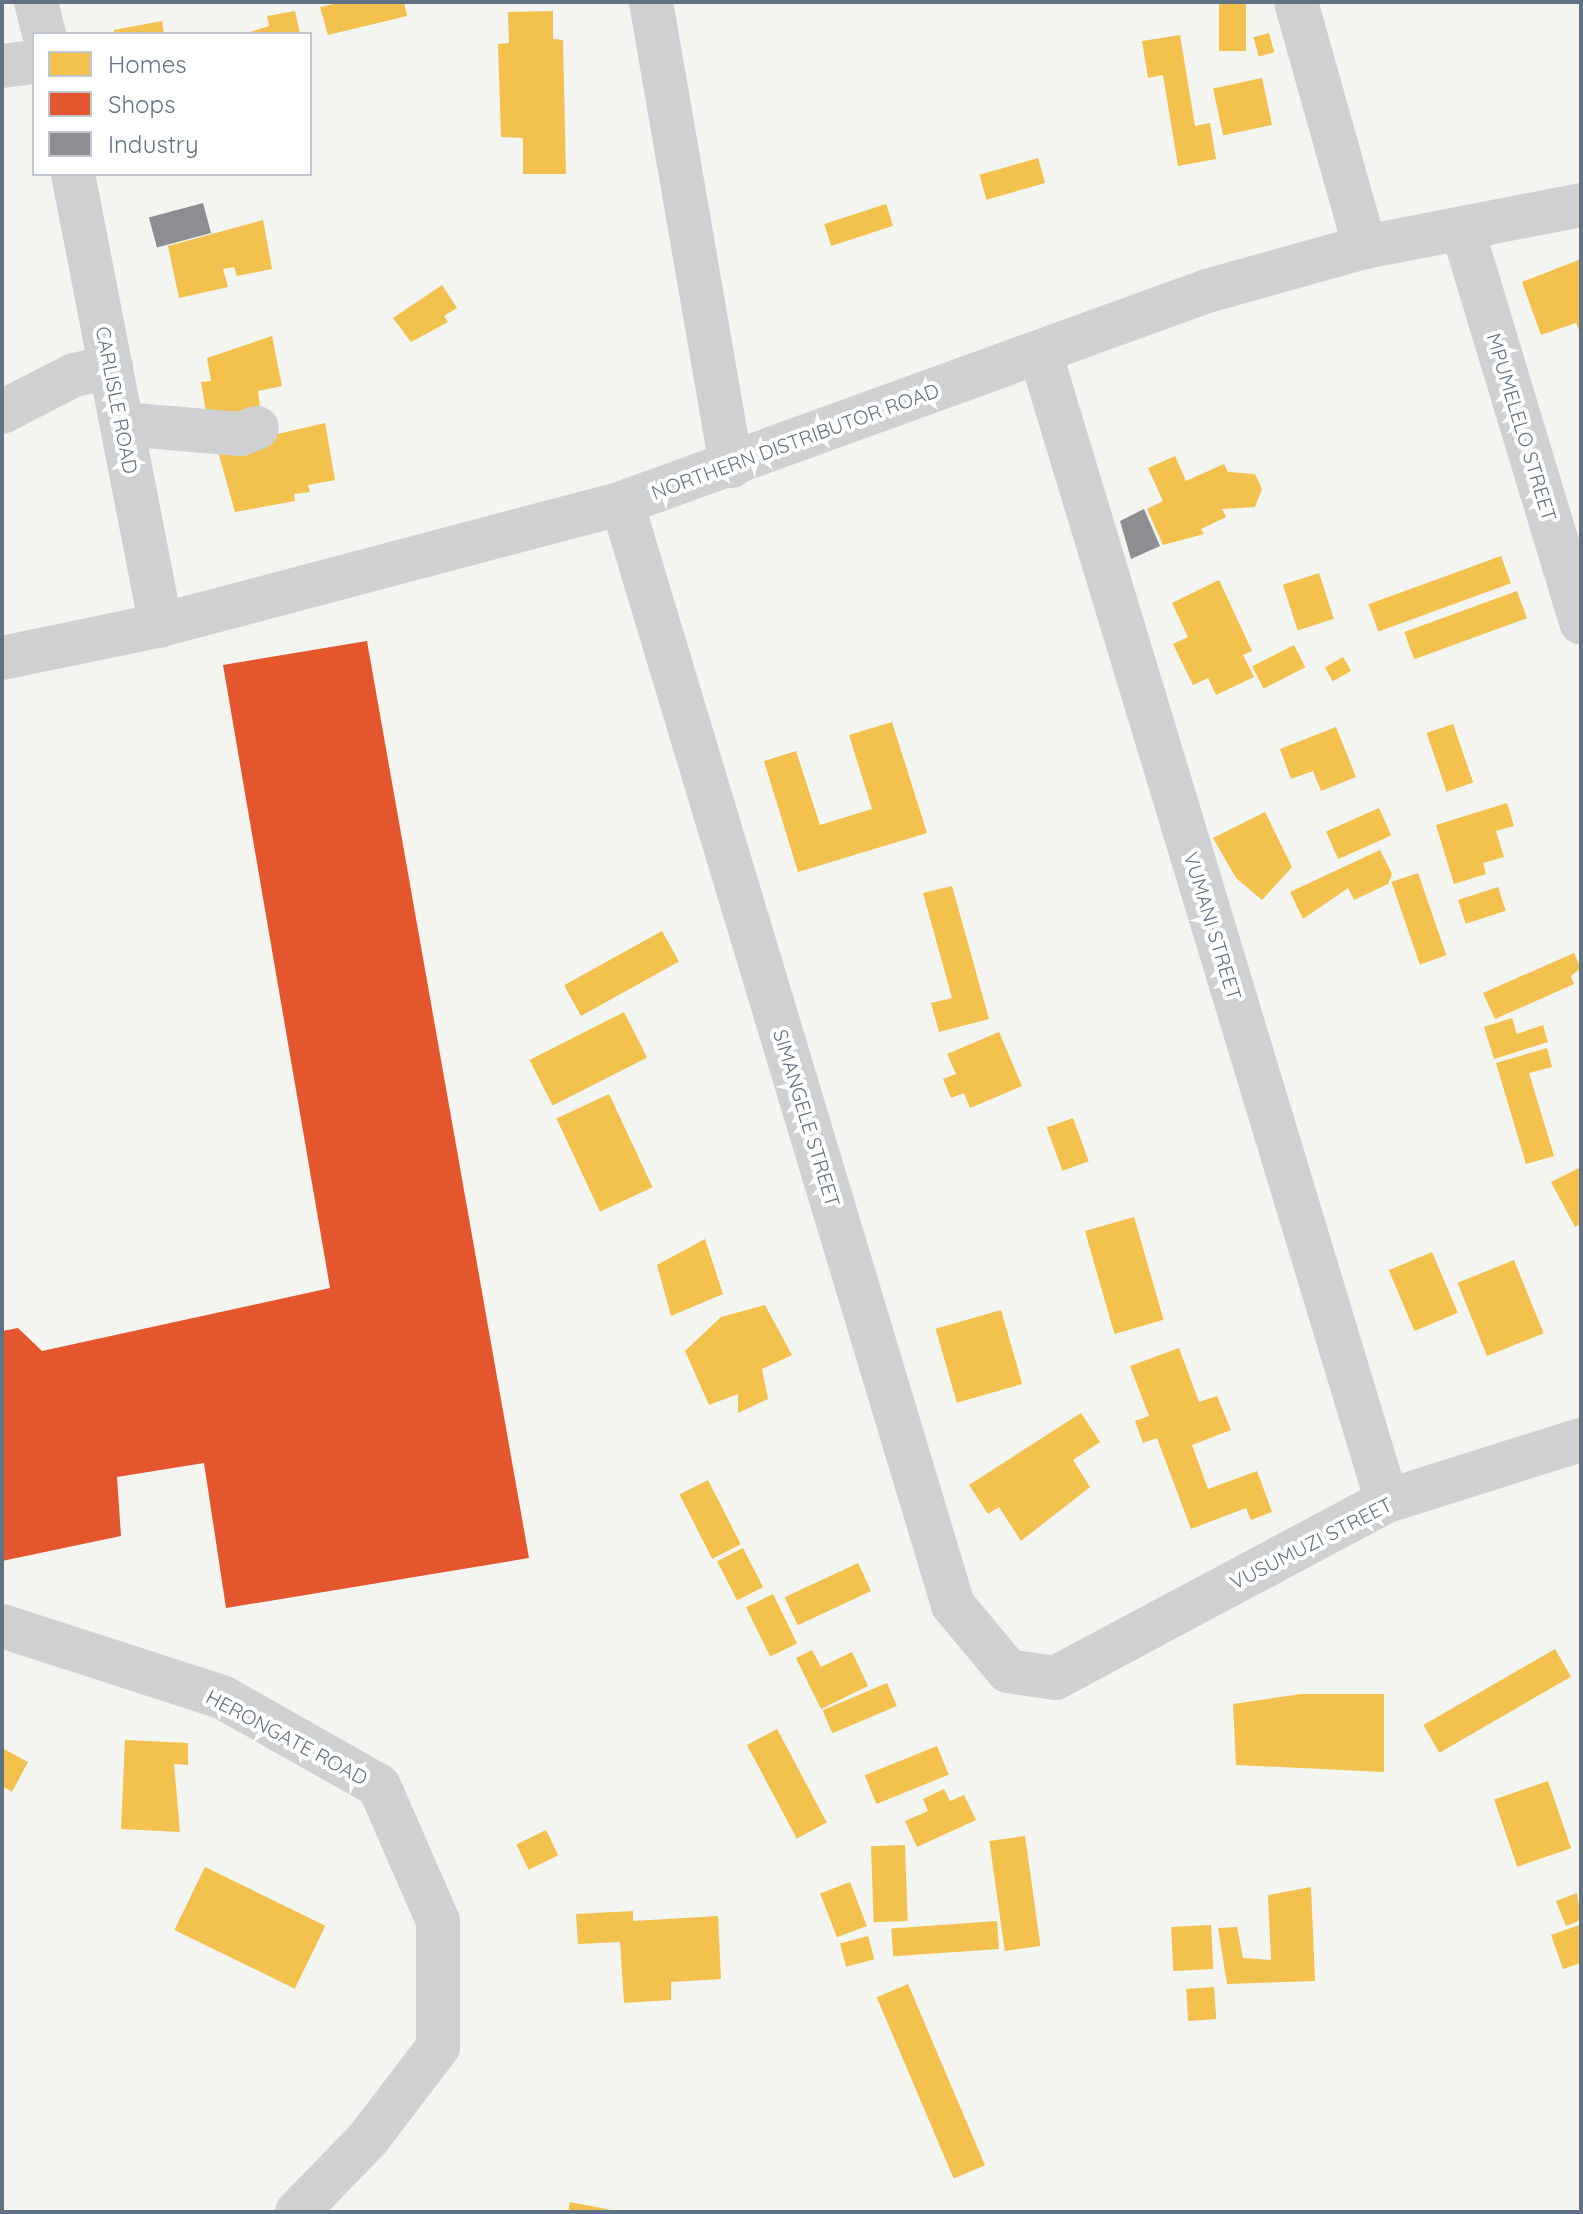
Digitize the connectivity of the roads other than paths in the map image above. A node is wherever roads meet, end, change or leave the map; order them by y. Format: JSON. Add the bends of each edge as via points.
{"nodes":[{"id":1,"x":36,"y":2,"type":"edge"},
{"id":2,"x":651,"y":2,"type":"edge"},
{"id":3,"x":1296,"y":2,"type":"edge"},
{"id":4,"x":44,"y":32,"type":"edge"},
{"id":5,"x":32,"y":62,"type":"edge"},
{"id":6,"x":2,"y":66,"type":"edge"},
{"id":7,"x":73,"y":176,"type":"edge"},
{"id":8,"x":1581,"y":205,"type":"edge"},
{"id":9,"x":1463,"y":231,"type":"junction"},
{"id":10,"x":1365,"y":247,"type":"junction"},
{"id":11,"x":1040,"y":352,"type":"junction"},
{"id":12,"x":111,"y":367,"type":"junction"},
{"id":13,"x":2,"y":412,"type":"edge"},
{"id":14,"x":122,"y":424,"type":"junction"},
{"id":15,"x":257,"y":428,"type":"dead end"},
{"id":16,"x":731,"y":466,"type":"junction"},
{"id":17,"x":622,"y":503,"type":"junction"},
{"id":18,"x":1581,"y":623,"type":"edge"},
{"id":19,"x":161,"y":625,"type":"junction"},
{"id":20,"x":2,"y":658,"type":"edge"},
{"id":21,"x":1581,"y":1440,"type":"edge"},
{"id":22,"x":1387,"y":1501,"type":"junction"},
{"id":23,"x":2,"y":1626,"type":"edge"},
{"id":24,"x":1055,"y":1678,"type":"joint"},
{"id":25,"x":297,"y":2212,"type":"edge"}],
"edges":[{"from":1,"to":4,"type":"street"},
{"from":2,"to":16,"type":"street"},
{"from":3,"to":10,"type":"street"},
{"from":5,"to":6,"type":"street"},
{"from":7,"to":12,"type":"street","name":"CARLISLE ROAD"},
{"from":8,"to":9,"type":"street","name":"NORTHERN DISTRIBUTOR ROAD"},
{"from":9,"to":10,"type":"street","name":"NORTHERN DISTRIBUTOR ROAD"},
{"from":9,"to":18,"type":"street","name":"MPUMELELO STREET"},
{"from":10,"to":11,"type":"street","name":"NORTHERN DISTRIBUTOR ROAD","via":[[1207,291]]},
{"from":11,"to":16,"type":"street","name":"NORTHERN DISTRIBUTOR ROAD"},
{"from":11,"to":22,"type":"street","name":"VUMANI STREET"},
{"from":12,"to":13,"type":"street","via":[[74,375]]},
{"from":12,"to":14,"type":"street","name":"CARLISLE ROAD"},
{"from":14,"to":15,"type":"street","via":[[241,434]]},
{"from":14,"to":19,"type":"street","name":"CARLISLE ROAD"},
{"from":16,"to":17,"type":"street","name":"NORTHERN DISTRIBUTOR ROAD"},
{"from":17,"to":19,"type":"street","name":"NORTHERN DISTRIBUTOR ROAD"},
{"from":17,"to":24,"type":"street","name":"SIMANGELE STREET","via":[[953,1605],[1008,1671]]},
{"from":19,"to":20,"type":"street","name":"NORTHERN DISTRIBUTOR ROAD"},
{"from":21,"to":22,"type":"street","name":"VUSUMUZI STREET"},
{"from":22,"to":24,"type":"street","name":"VUSUMUZI STREET"},
{"from":23,"to":25,"type":"street","name":"HERONGATE ROAD","via":[[222,1697],[379,1786],[438,1921],[438,2047],[368,2139]]}]}
